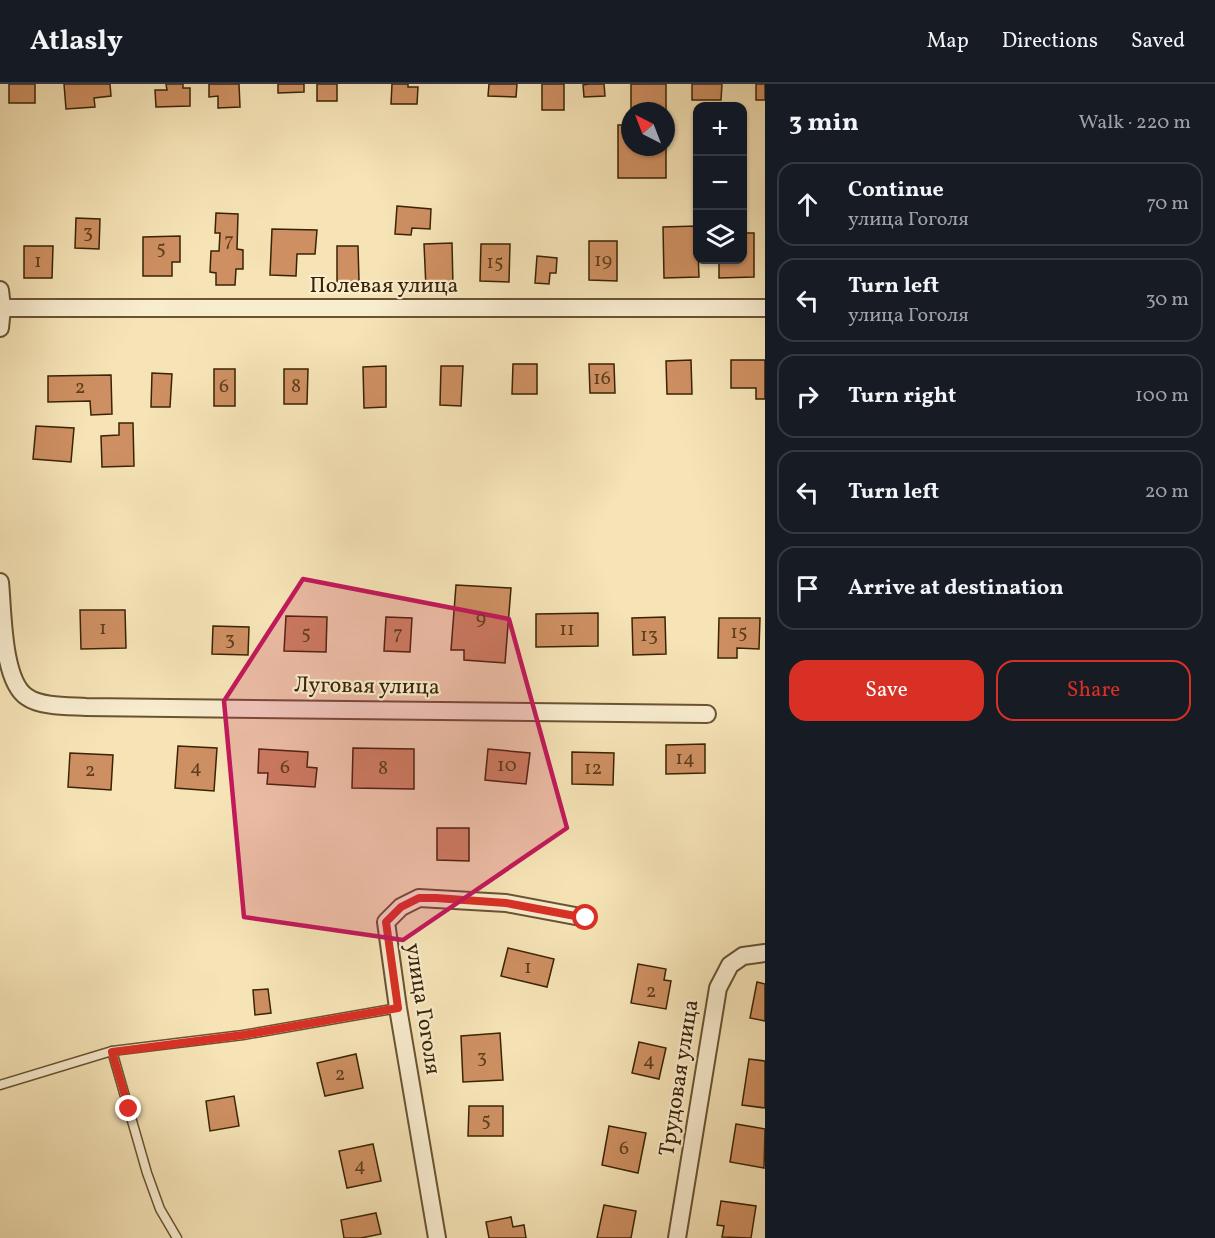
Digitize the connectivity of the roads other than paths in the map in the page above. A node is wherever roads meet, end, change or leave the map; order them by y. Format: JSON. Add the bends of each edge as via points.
{"nodes":[{"id":1,"x":0,"y":290,"type":"edge"},
{"id":2,"x":1,"y":308,"type":"edge"},
{"id":3,"x":765,"y":308,"type":"edge"},
{"id":4,"x":0,"y":328,"type":"edge"},
{"id":5,"x":0,"y":582,"type":"edge"},
{"id":6,"x":707,"y":714,"type":"dead end"},
{"id":7,"x":586,"y":918,"type":"dead end"},
{"id":8,"x":765,"y":953,"type":"edge"},
{"id":9,"x":398,"y":1008,"type":"junction"},
{"id":10,"x":112,"y":1052,"type":"junction"},
{"id":11,"x":0,"y":1085,"type":"edge"},
{"id":12,"x":177,"y":1238,"type":"edge"},
{"id":13,"x":438,"y":1238,"type":"edge"},
{"id":14,"x":677,"y":1238,"type":"edge"}],
"edges":[{"from":1,"to":2,"type":"street"},
{"from":2,"to":3,"type":"street","name":"Полевая улица"},
{"from":2,"to":4,"type":"street"},
{"from":5,"to":6,"type":"street","name":"Луговая улица","via":[[7,663],[15,686],[27,698],[44,704]]},
{"from":7,"to":9,"type":"street","name":"улица Гоголя","via":[[506,903],[419,898],[401,907],[386,922]]},
{"from":8,"to":14,"type":"street","name":"Трудовая улица","via":[[743,956],[730,965],[718,988]]},
{"from":9,"to":10,"type":"lane","via":[[243,1035]]},
{"from":9,"to":13,"type":"street","name":"улица Гоголя"},
{"from":10,"to":11,"type":"lane"},
{"from":10,"to":12,"type":"lane","via":[[147,1173],[160,1209]]}]}
